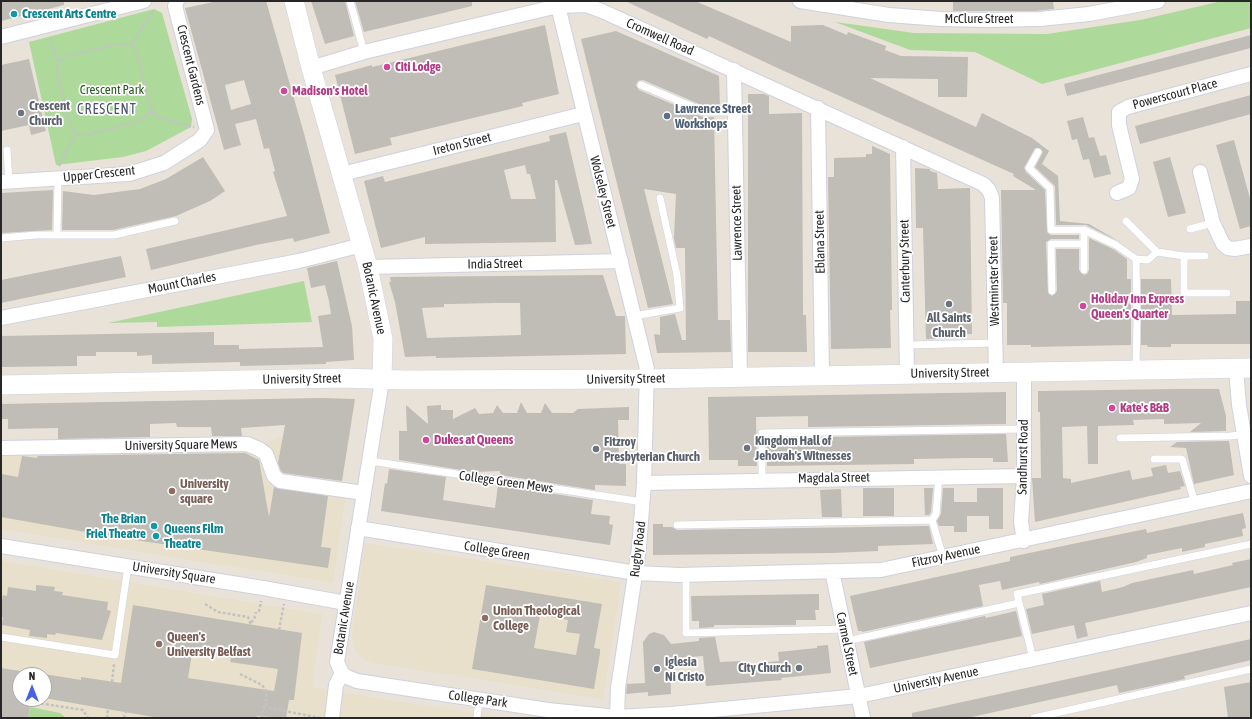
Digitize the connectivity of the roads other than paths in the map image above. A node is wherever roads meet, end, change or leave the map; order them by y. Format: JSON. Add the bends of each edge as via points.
{"nodes":[{"id":1,"x":294,"y":1,"type":"edge"},
{"id":2,"x":350,"y":1,"type":"edge"},
{"id":3,"x":800,"y":1,"type":"edge"},
{"id":4,"x":1158,"y":1,"type":"edge"},
{"id":5,"x":173,"y":3,"type":"edge"},
{"id":6,"x":149,"y":5,"type":"edge"},
{"id":7,"x":558,"y":6,"type":"junction"},
{"id":8,"x":1,"y":37,"type":"edge"},
{"id":9,"x":364,"y":52,"type":"junction"},
{"id":10,"x":311,"y":68,"type":"junction"},
{"id":11,"x":734,"y":70,"type":"junction"},
{"id":12,"x":1251,"y":74,"type":"edge"},
{"id":13,"x":641,"y":85,"type":"dead end"},
{"id":14,"x":818,"y":108,"type":"junction"},
{"id":15,"x":735,"y":112,"type":"junction"},
{"id":16,"x":583,"y":114,"type":"junction"},
{"id":17,"x":207,"y":130,"type":"joint"},
{"id":18,"x":903,"y":147,"type":"junction"},
{"id":19,"x":7,"y":150,"type":"dead end"},
{"id":20,"x":1038,"y":152,"type":"dead end"},
{"id":21,"x":1200,"y":172,"type":"dead end"},
{"id":22,"x":342,"y":174,"type":"junction"},
{"id":23,"x":58,"y":178,"type":"junction"},
{"id":24,"x":5,"y":182,"type":"edge"},
{"id":25,"x":989,"y":190,"type":"joint"},
{"id":26,"x":1117,"y":193,"type":"dead end"},
{"id":27,"x":660,"y":198,"type":"dead end"},
{"id":28,"x":175,"y":221,"type":"dead end"},
{"id":29,"x":1126,"y":221,"type":"dead end"},
{"id":30,"x":1213,"y":223,"type":"junction"},
{"id":31,"x":1190,"y":229,"type":"dead end"},
{"id":32,"x":1084,"y":230,"type":"junction"},
{"id":33,"x":57,"y":235,"type":"junction"},
{"id":34,"x":1,"y":238,"type":"edge"},
{"id":35,"x":362,"y":244,"type":"junction"},
{"id":36,"x":1084,"y":244,"type":"junction"},
{"id":37,"x":1251,"y":246,"type":"edge"},
{"id":38,"x":1157,"y":252,"type":"junction"},
{"id":39,"x":1184,"y":256,"type":"junction"},
{"id":40,"x":1205,"y":256,"type":"dead end"},
{"id":41,"x":1136,"y":259,"type":"junction"},
{"id":42,"x":621,"y":261,"type":"junction"},
{"id":43,"x":368,"y":267,"type":"junction"},
{"id":44,"x":1084,"y":270,"type":"dead end"},
{"id":45,"x":1052,"y":290,"type":"dead end"},
{"id":46,"x":1227,"y":292,"type":"dead end"},
{"id":47,"x":634,"y":316,"type":"junction"},
{"id":48,"x":1,"y":318,"type":"edge"},
{"id":49,"x":995,"y":343,"type":"junction"},
{"id":50,"x":907,"y":345,"type":"junction"},
{"id":51,"x":1244,"y":369,"type":"edge"},
{"id":52,"x":1136,"y":370,"type":"junction"},
{"id":53,"x":1024,"y":372,"type":"junction"},
{"id":54,"x":996,"y":373,"type":"junction"},
{"id":55,"x":907,"y":374,"type":"junction"},
{"id":56,"x":822,"y":375,"type":"junction"},
{"id":57,"x":740,"y":376,"type":"junction"},
{"id":58,"x":646,"y":379,"type":"junction"},
{"id":59,"x":382,"y":380,"type":"junction"},
{"id":60,"x":1,"y":385,"type":"edge"},
{"id":61,"x":1024,"y":429,"type":"junction"},
{"id":62,"x":1248,"y":434,"type":"edge"},
{"id":63,"x":1120,"y":438,"type":"dead end"},
{"id":64,"x":1,"y":448,"type":"edge"},
{"id":65,"x":1154,"y":459,"type":"dead end"},
{"id":66,"x":370,"y":461,"type":"junction"},
{"id":67,"x":940,"y":476,"type":"junction"},
{"id":68,"x":1024,"y":476,"type":"junction"},
{"id":69,"x":1251,"y":476,"type":"edge"},
{"id":70,"x":762,"y":479,"type":"junction"},
{"id":71,"x":644,"y":483,"type":"junction"},
{"id":72,"x":1251,"y":491,"type":"edge"},
{"id":73,"x":364,"y":492,"type":"junction"},
{"id":74,"x":643,"y":502,"type":"junction"},
{"id":75,"x":1195,"y":503,"type":"junction"},
{"id":76,"x":932,"y":520,"type":"junction"},
{"id":77,"x":677,"y":525,"type":"dead end"},
{"id":78,"x":358,"y":528,"type":"junction"},
{"id":79,"x":1024,"y":540,"type":"junction"},
{"id":80,"x":1251,"y":544,"type":"edge"},
{"id":81,"x":1,"y":546,"type":"edge"},
{"id":82,"x":943,"y":557,"type":"junction"},
{"id":83,"x":128,"y":566,"type":"junction"},
{"id":84,"x":832,"y":571,"type":"junction"},
{"id":85,"x":636,"y":572,"type":"junction"},
{"id":86,"x":686,"y":575,"type":"junction"},
{"id":87,"x":346,"y":603,"type":"junction"},
{"id":88,"x":1019,"y":603,"type":"junction"},
{"id":89,"x":1251,"y":613,"type":"edge"},
{"id":90,"x":846,"y":635,"type":"junction"},
{"id":91,"x":1,"y":637,"type":"edge"},
{"id":92,"x":1033,"y":659,"type":"junction"},
{"id":93,"x":1251,"y":670,"type":"edge"},
{"id":94,"x":342,"y":673,"type":"junction"},
{"id":95,"x":859,"y":696,"type":"junction"},
{"id":96,"x":479,"y":699,"type":"junction"},
{"id":97,"x":548,"y":714,"type":"edge"},
{"id":98,"x":671,"y":716,"type":"edge"},
{"id":99,"x":332,"y":718,"type":"edge"},
{"id":100,"x":477,"y":718,"type":"edge"},
{"id":101,"x":617,"y":718,"type":"edge"},
{"id":102,"x":863,"y":718,"type":"edge"},
{"id":103,"x":1034,"y":718,"type":"edge"}],
"edges":[{"from":1,"to":10,"type":"street","name":"Botanic Avenue"},
{"from":2,"to":9,"type":"lane"},
{"from":3,"to":4,"type":"street","name":"McClure Street","via":[[889,15],[985,20],[1040,19],[1089,14]]},
{"from":5,"to":17,"type":"street","name":"Crescent Gardens"},
{"from":6,"to":8,"type":"street"},
{"from":7,"to":9,"type":"street","name":"Cromwell Road"},
{"from":7,"to":11,"type":"street","name":"Cromwell Road","via":[[586,5],[602,10]]},
{"from":7,"to":16,"type":"street","name":"Wolseley Street"},
{"from":9,"to":10,"type":"street","name":"Cromwell Road"},
{"from":10,"to":22,"type":"street","name":"Botanic Avenue"},
{"from":11,"to":14,"type":"street","name":"Cromwell Road"},
{"from":11,"to":15,"type":"street","name":"Lawrence Street"},
{"from":12,"to":26,"type":"street","name":"Powerscourt Place","via":[[1128,107],[1119,112],[1119,125],[1132,179],[1129,188]]},
{"from":13,"to":15,"type":"lane","via":[[705,112]]},
{"from":14,"to":18,"type":"street","name":"Cromwell Road"},
{"from":14,"to":56,"type":"street","name":"Eblana Street"},
{"from":15,"to":57,"type":"street","name":"Lawrence Street"},
{"from":16,"to":22,"type":"street","name":"Ireton Street"},
{"from":16,"to":42,"type":"street","name":"Wolseley Street"},
{"from":17,"to":23,"type":"street","name":"Upper Crescent","via":[[200,140],[164,163],[129,174]]},
{"from":18,"to":25,"type":"street","name":"Cromwell Road","via":[[983,184]]},
{"from":18,"to":50,"type":"street","name":"Canterbury Street"},
{"from":19,"to":24,"type":"lane"},
{"from":20,"to":32,"type":"lane","via":[[1029,168],[1050,188],[1051,230]]},
{"from":21,"to":30,"type":"street"},
{"from":22,"to":35,"type":"street","name":"Botanic Avenue"},
{"from":23,"to":24,"type":"street","name":"Upper Crescent"},
{"from":23,"to":33,"type":"lane"},
{"from":25,"to":49,"type":"street","name":"Westminster Street","via":[[992,198]]},
{"from":27,"to":47,"type":"lane","via":[[677,275],[680,308]]},
{"from":28,"to":33,"type":"lane","via":[[114,235]]},
{"from":29,"to":38,"type":"lane"},
{"from":30,"to":31,"type":"lane"},
{"from":30,"to":37,"type":"street","via":[[1223,244],[1228,248],[1235,250]]},
{"from":32,"to":36,"type":"lane"},
{"from":32,"to":41,"type":"lane","via":[[1116,245]]},
{"from":33,"to":34,"type":"lane"},
{"from":35,"to":43,"type":"street","name":"Botanic Avenue"},
{"from":35,"to":48,"type":"street","name":"Mount Charles","via":[[299,260]]},
{"from":36,"to":44,"type":"lane"},
{"from":36,"to":45,"type":"lane","via":[[1051,241]]},
{"from":38,"to":39,"type":"lane"},
{"from":38,"to":41,"type":"lane","via":[[1148,260]]},
{"from":39,"to":40,"type":"lane"},
{"from":39,"to":46,"type":"lane","via":[[1184,293]]},
{"from":41,"to":52,"type":"lane"},
{"from":42,"to":43,"type":"street","name":"India Street"},
{"from":42,"to":47,"type":"street","name":"Wolseley Street"},
{"from":43,"to":59,"type":"street","name":"Botanic Avenue","via":[[383,338]]},
{"from":47,"to":58,"type":"street","name":"Wolseley Street","via":[[647,369]]},
{"from":49,"to":50,"type":"lane"},
{"from":49,"to":54,"type":"street","name":"Westminster Street"},
{"from":50,"to":55,"type":"street","name":"Canterbury Street"},
{"from":51,"to":52,"type":"street","name":"University Street"},
{"from":51,"to":62,"type":"street"},
{"from":52,"to":53,"type":"street","name":"University Street"},
{"from":53,"to":54,"type":"street","name":"University Street"},
{"from":53,"to":61,"type":"street","name":"Sandhurst Road"},
{"from":54,"to":55,"type":"street","name":"University Street"},
{"from":55,"to":56,"type":"street","name":"University Street"},
{"from":56,"to":57,"type":"street","name":"University Street"},
{"from":57,"to":58,"type":"street","name":"University Street"},
{"from":58,"to":59,"type":"street","name":"University Street"},
{"from":58,"to":71,"type":"street","name":"Rugby Road"},
{"from":59,"to":60,"type":"street","name":"University Street","via":[[342,378]]},
{"from":59,"to":66,"type":"street","name":"Botanic Avenue"},
{"from":61,"to":68,"type":"street","name":"Sandhurst Road"},
{"from":61,"to":70,"type":"lane","via":[[762,433]]},
{"from":62,"to":63,"type":"lane"},
{"from":62,"to":69,"type":"street"},
{"from":64,"to":73,"type":"street","name":"University Square Mews","via":[[247,444],[266,454],[274,476],[280,481]]},
{"from":65,"to":75,"type":"lane","via":[[1182,459]]},
{"from":66,"to":73,"type":"street","name":"Botanic Avenue"},
{"from":66,"to":74,"type":"lane","name":"College Green Mews"},
{"from":67,"to":68,"type":"street","name":"Magdala Street"},
{"from":67,"to":70,"type":"street","name":"Magdala Street"},
{"from":67,"to":76,"type":"lane","via":[[936,514]]},
{"from":68,"to":79,"type":"street","name":"Sandhurst Road","via":[[1021,522]]},
{"from":70,"to":71,"type":"street","name":"Magdala Street"},
{"from":71,"to":74,"type":"street","name":"Rugby Road"},
{"from":72,"to":75,"type":"street","name":"Fitzroy Avenue"},
{"from":73,"to":78,"type":"street","name":"Botanic Avenue"},
{"from":74,"to":85,"type":"street","name":"Rugby Road"},
{"from":75,"to":79,"type":"street","name":"Fitzroy Avenue"},
{"from":76,"to":77,"type":"lane"},
{"from":76,"to":82,"type":"lane"},
{"from":78,"to":85,"type":"street","name":"College Green"},
{"from":78,"to":87,"type":"street","name":"Botanic Avenue"},
{"from":79,"to":82,"type":"street","name":"Fitzroy Avenue"},
{"from":80,"to":88,"type":"lane","via":[[1017,594]]},
{"from":81,"to":83,"type":"street","name":"University Square"},
{"from":82,"to":84,"type":"street","name":"Fitzroy Avenue","via":[[881,570]]},
{"from":83,"to":87,"type":"street","name":"University Square"},
{"from":83,"to":91,"type":"lane","via":[[115,656]]},
{"from":84,"to":86,"type":"street","name":"Fitzroy Avenue"},
{"from":84,"to":90,"type":"street","name":"Carmel Street"},
{"from":85,"to":86,"type":"street","name":"Fitzroy Avenue"},
{"from":85,"to":101,"type":"street","name":"Rugby Road","via":[[618,688]]},
{"from":86,"to":90,"type":"lane","via":[[686,633]]},
{"from":87,"to":94,"type":"street","name":"Botanic Avenue","via":[[337,662]]},
{"from":88,"to":90,"type":"lane"},
{"from":88,"to":92,"type":"lane"},
{"from":89,"to":92,"type":"street","name":"University Avenue"},
{"from":90,"to":95,"type":"street","name":"Carmel Street"},
{"from":92,"to":95,"type":"street","name":"University Avenue"},
{"from":93,"to":103,"type":"lane"},
{"from":94,"to":96,"type":"street","name":"College Park","via":[[357,681]]},
{"from":94,"to":99,"type":"street","via":[[336,685]]},
{"from":95,"to":98,"type":"street","name":"University Avenue"},
{"from":95,"to":102,"type":"street","name":"Carmel Street"},
{"from":96,"to":97,"type":"street","name":"College Park"},
{"from":96,"to":100,"type":"lane"},
{"from":97,"to":101,"type":"street","name":"College Park"},
{"from":98,"to":101,"type":"street","name":"University Avenue"}]}
